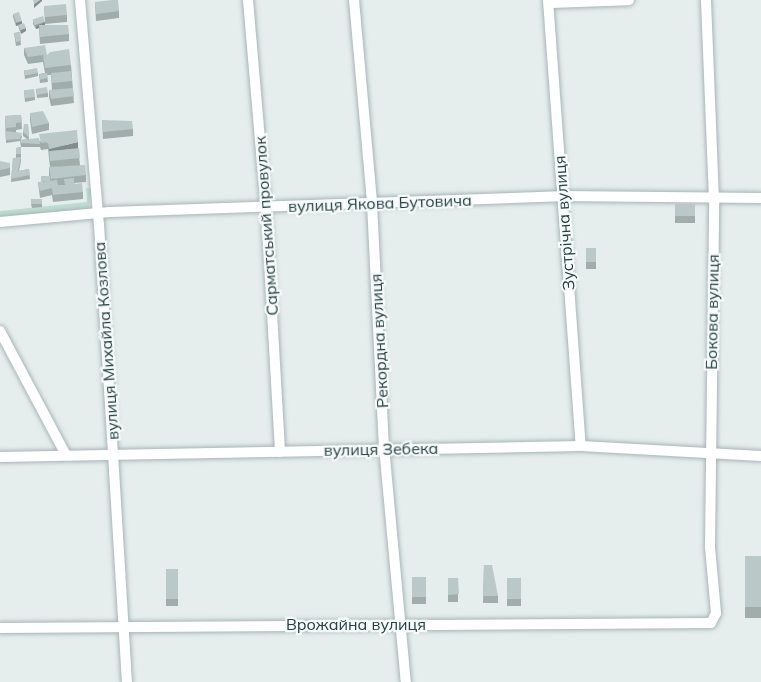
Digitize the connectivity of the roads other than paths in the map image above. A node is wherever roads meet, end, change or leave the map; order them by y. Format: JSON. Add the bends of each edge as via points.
{"nodes":[{"id":1,"x":80,"y":0,"type":"edge"},
{"id":2,"x":248,"y":0,"type":"edge"},
{"id":3,"x":354,"y":0,"type":"edge"},
{"id":4,"x":629,"y":0,"type":"edge"},
{"id":5,"x":706,"y":0,"type":"edge"},
{"id":6,"x":549,"y":2,"type":"edge"},
{"id":7,"x":561,"y":196,"type":"junction"},
{"id":8,"x":761,"y":198,"type":"edge"},
{"id":9,"x":714,"y":200,"type":"junction"},
{"id":10,"x":372,"y":204,"type":"junction"},
{"id":11,"x":266,"y":208,"type":"junction"},
{"id":12,"x":98,"y":213,"type":"junction"},
{"id":13,"x":0,"y":222,"type":"edge"},
{"id":14,"x":0,"y":331,"type":"edge"},
{"id":15,"x":581,"y":446,"type":"junction"},
{"id":16,"x":384,"y":447,"type":"junction"},
{"id":17,"x":280,"y":452,"type":"junction"},
{"id":18,"x":64,"y":453,"type":"junction"},
{"id":19,"x":113,"y":453,"type":"junction"},
{"id":20,"x":711,"y":453,"type":"junction"},
{"id":21,"x":761,"y":456,"type":"edge"},
{"id":22,"x":0,"y":457,"type":"edge"},
{"id":23,"x":401,"y":623,"type":"junction"},
{"id":24,"x":711,"y":623,"type":"joint"},
{"id":25,"x":122,"y":624,"type":"junction"},
{"id":26,"x":0,"y":628,"type":"edge"},
{"id":27,"x":127,"y":682,"type":"edge"},
{"id":28,"x":406,"y":682,"type":"edge"}],
"edges":[{"from":1,"to":12,"type":"street","name":"вулиця Михайла Козлова"},
{"from":2,"to":11,"type":"street","name":"Сарматський провулок"},
{"from":3,"to":10,"type":"street","name":"Рекордна вулиця"},
{"from":4,"to":6,"type":"street"},
{"from":5,"to":9,"type":"street","name":"Бокова вулиця"},
{"from":6,"to":7,"type":"street","name":"Зустрічна вулиця"},
{"from":7,"to":9,"type":"street","name":"вулиця Якова Бутовича"},
{"from":7,"to":10,"type":"street","name":"вулиця Якова Бутовича"},
{"from":7,"to":15,"type":"street","name":"Зустрічна вулиця"},
{"from":8,"to":9,"type":"street","name":"вулиця Якова Бутовича"},
{"from":9,"to":20,"type":"street","name":"Бокова вулиця"},
{"from":10,"to":11,"type":"street","name":"вулиця Якова Бутовича"},
{"from":10,"to":16,"type":"street","name":"Рекордна вулиця"},
{"from":11,"to":12,"type":"street","name":"вулиця Якова Бутовича"},
{"from":11,"to":17,"type":"street","name":"Сарматський провулок"},
{"from":12,"to":13,"type":"street","name":"вулиця Якова Бутовича"},
{"from":12,"to":19,"type":"street","name":"вулиця Михайла Козлова"},
{"from":14,"to":18,"type":"street"},
{"from":15,"to":16,"type":"street","name":"вулиця Зебека"},
{"from":15,"to":20,"type":"street","name":"вулиця Зебека"},
{"from":16,"to":17,"type":"street","name":"вулиця Зебека"},
{"from":16,"to":23,"type":"street","name":"Рекордна вулиця"},
{"from":17,"to":19,"type":"street","name":"вулиця Зебека"},
{"from":18,"to":19,"type":"street","name":"вулиця Зебека"},
{"from":18,"to":22,"type":"street","name":"вулиця Зебека"},
{"from":19,"to":25,"type":"street","name":"вулиця Михайла Козлова"},
{"from":20,"to":21,"type":"street","name":"вулиця Зебека"},
{"from":20,"to":24,"type":"street","name":"Бокова вулиця","via":[[710,547],[716,613]]},
{"from":23,"to":24,"type":"street","name":"Врожайна вулиця"},
{"from":23,"to":25,"type":"street","name":"Врожайна вулиця"},
{"from":23,"to":28,"type":"street","name":"Рекордна вулиця"},
{"from":25,"to":26,"type":"street","name":"Врожайна вулиця"},
{"from":25,"to":27,"type":"street","name":"вулиця Михайла Козлова"}]}
